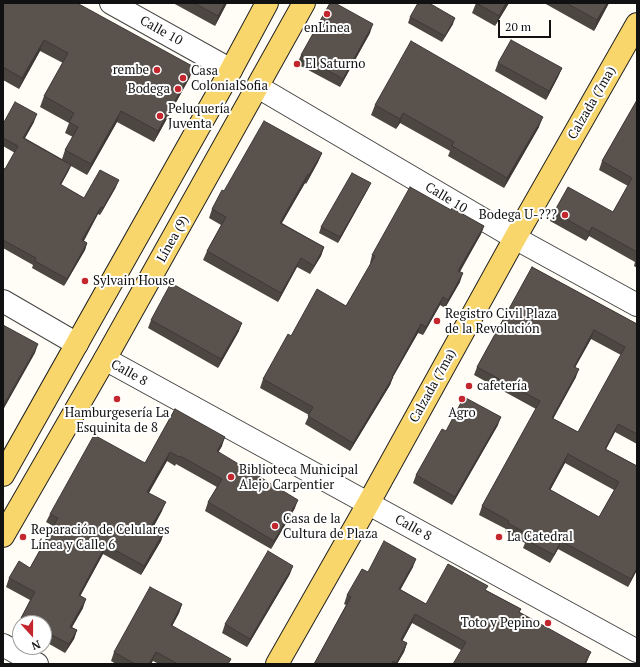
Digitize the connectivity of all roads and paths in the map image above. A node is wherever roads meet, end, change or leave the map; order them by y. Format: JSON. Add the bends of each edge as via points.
{"nodes":[{"id":1,"x":111,"y":3,"type":"edge"},
{"id":2,"x":267,"y":3,"type":"edge"},
{"id":3,"x":304,"y":3,"type":"edge"},
{"id":4,"x":637,"y":24,"type":"edge"},
{"id":5,"x":231,"y":70,"type":"junction"},
{"id":6,"x":258,"y":87,"type":"junction"},
{"id":7,"x":515,"y":238,"type":"junction"},
{"id":8,"x":3,"y":301,"type":"edge"},
{"id":9,"x":637,"y":305,"type":"edge"},
{"id":10,"x":77,"y":344,"type":"junction"},
{"id":11,"x":105,"y":360,"type":"junction"},
{"id":12,"x":3,"y":475,"type":"edge"},
{"id":13,"x":368,"y":504,"type":"junction"},
{"id":14,"x":3,"y":536,"type":"edge"},
{"id":15,"x":3,"y":646,"type":"edge"},
{"id":16,"x":635,"y":654,"type":"edge"},
{"id":17,"x":37,"y":664,"type":"edge"},
{"id":18,"x":277,"y":664,"type":"edge"}],
"edges":[{"from":1,"to":5,"type":"street","name":"Calle 10"},
{"from":2,"to":5,"type":"main road"},
{"from":3,"to":6,"type":"main road","name":"Línea (9)"},
{"from":4,"to":7,"type":"main road","name":"Calzada (7ma)"},
{"from":5,"to":10,"type":"main road"},
{"from":6,"to":7,"type":"street","name":"Calle 10"},
{"from":6,"to":11,"type":"main road","name":"Línea (9)"},
{"from":7,"to":9,"type":"street","name":"Calle 10"},
{"from":7,"to":13,"type":"main road","name":"Calzada (7ma)"},
{"from":8,"to":10,"type":"street"},
{"from":10,"to":12,"type":"main road"},
{"from":11,"to":13,"type":"street","name":"Calle 8"},
{"from":11,"to":14,"type":"main road","name":"Línea (9)"},
{"from":13,"to":16,"type":"street","name":"Calle 8"},
{"from":13,"to":18,"type":"main road","name":"Calzada (7ma)"},
{"from":15,"to":17,"type":"street"}]}
